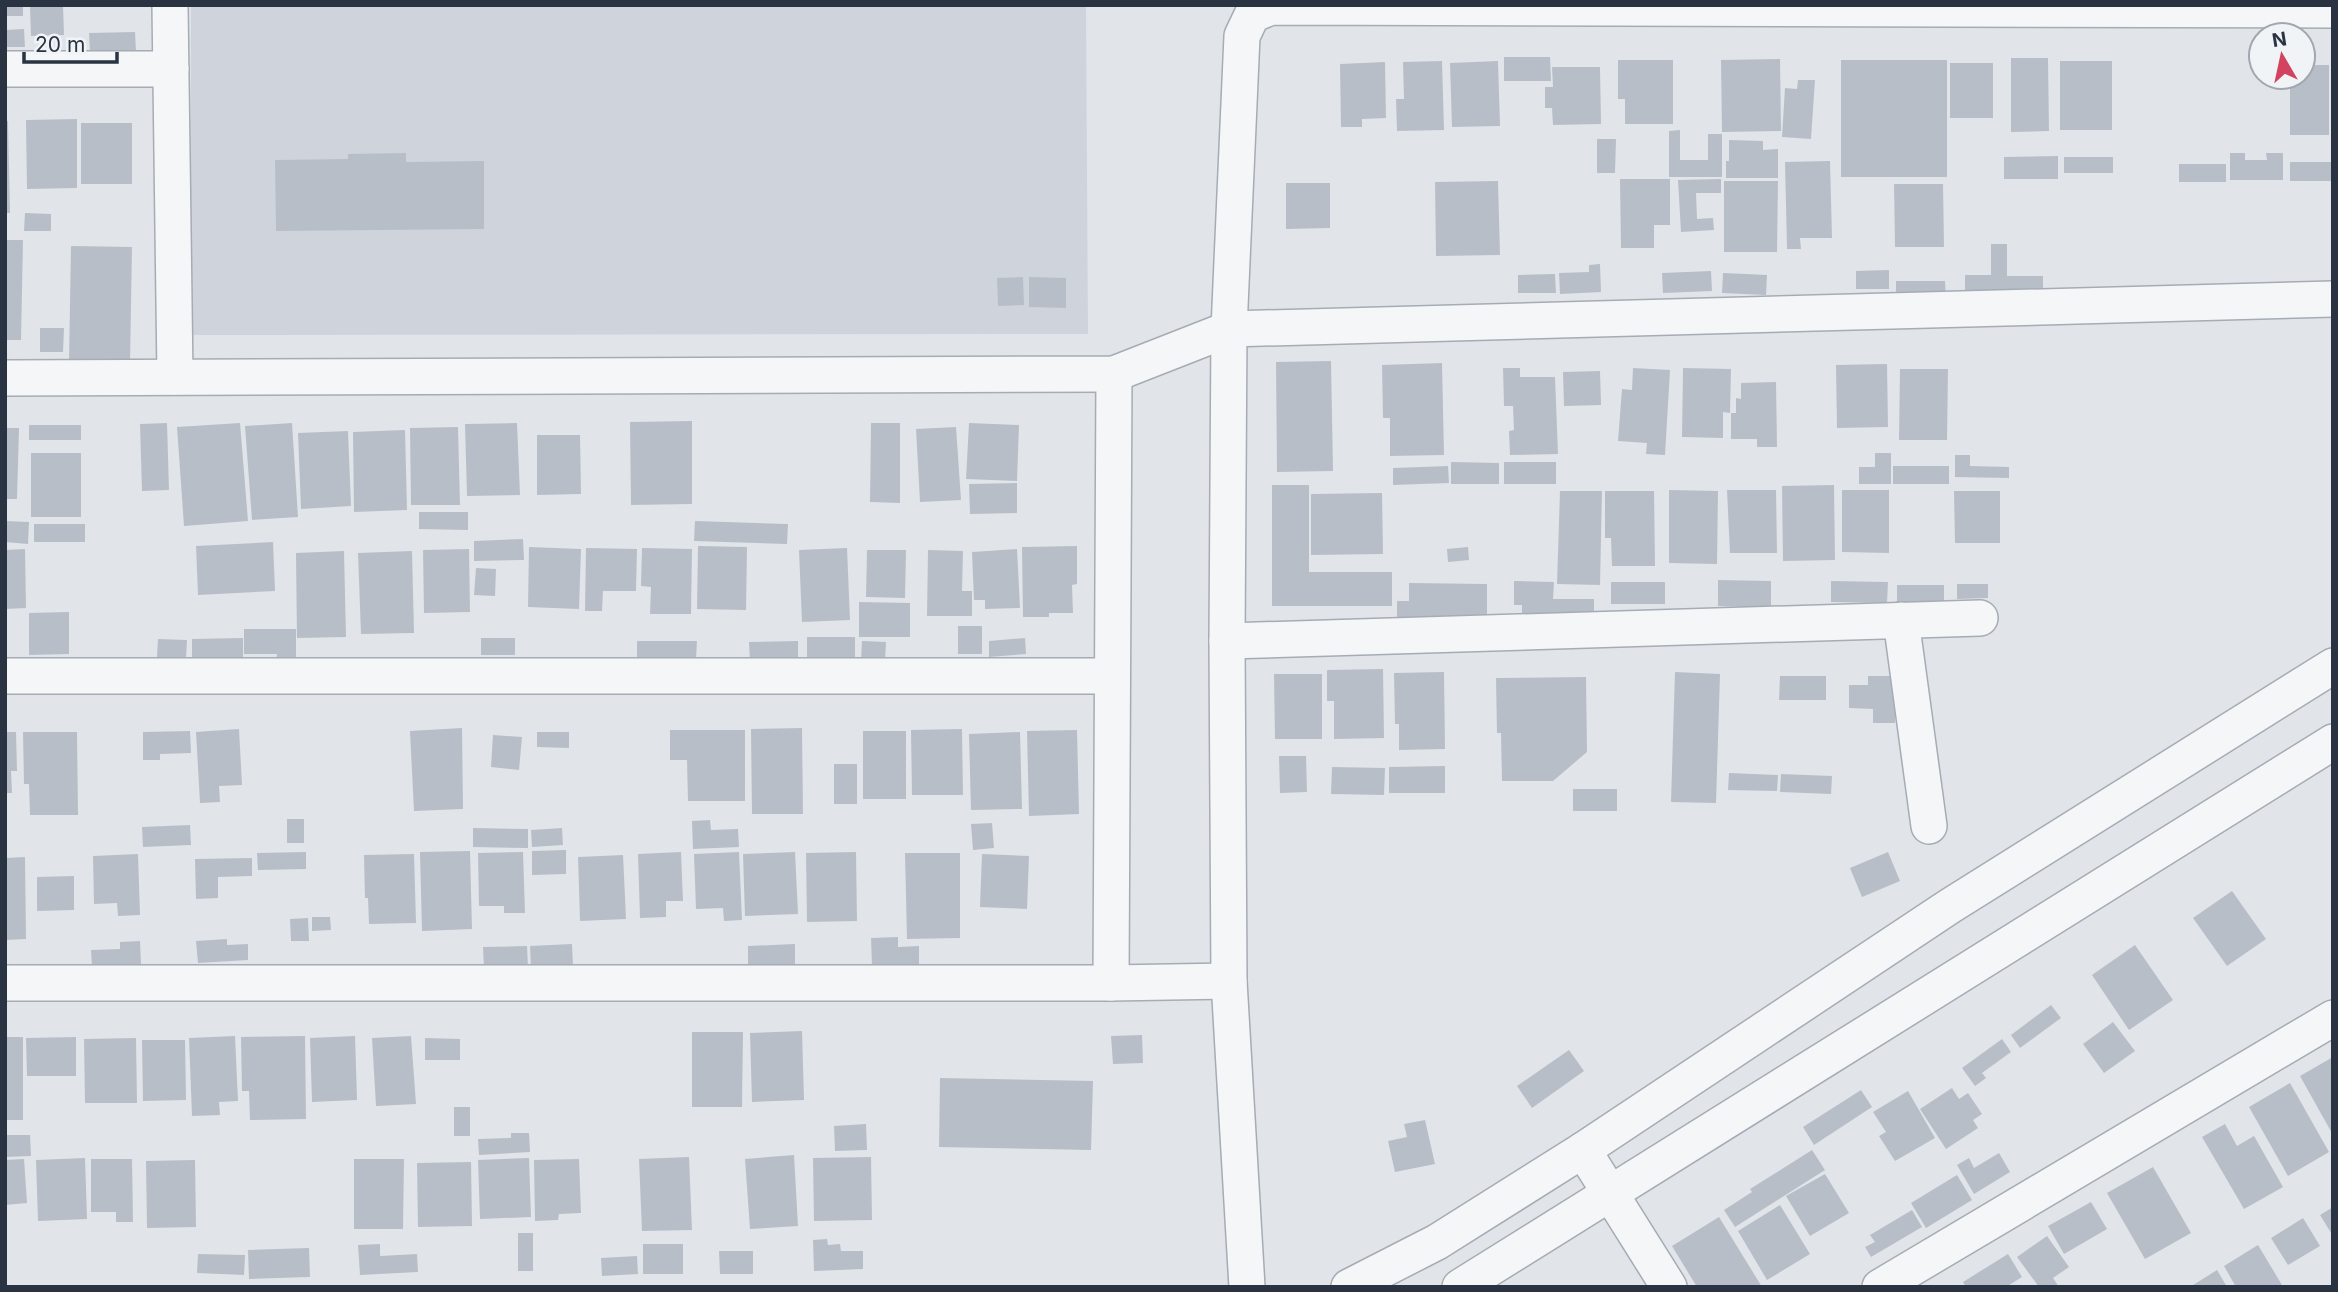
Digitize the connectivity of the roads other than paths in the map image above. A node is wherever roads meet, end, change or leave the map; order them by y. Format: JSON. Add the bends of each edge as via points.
{"nodes":[{"id":1,"x":170,"y":5,"type":"edge"},
{"id":2,"x":2333,"y":10,"type":"edge"},
{"id":3,"x":5,"y":69,"type":"edge"},
{"id":4,"x":171,"y":69,"type":"junction"},
{"id":5,"x":2333,"y":299,"type":"edge"},
{"id":6,"x":1229,"y":329,"type":"junction"},
{"id":7,"x":1114,"y":374,"type":"junction"},
{"id":8,"x":174,"y":377,"type":"junction"},
{"id":9,"x":5,"y":378,"type":"edge"},
{"id":10,"x":1980,"y":618,"type":"dead end"},
{"id":11,"x":1901,"y":620,"type":"junction"},
{"id":12,"x":1227,"y":641,"type":"junction"},
{"id":13,"x":2333,"y":666,"type":"edge"},
{"id":14,"x":5,"y":676,"type":"edge"},
{"id":15,"x":1112,"y":676,"type":"junction"},
{"id":16,"x":2333,"y":742,"type":"edge"},
{"id":17,"x":1929,"y":826,"type":"dead end"},
{"id":18,"x":1229,"y":981,"type":"junction"},
{"id":19,"x":5,"y":983,"type":"edge"},
{"id":20,"x":1111,"y":983,"type":"junction"},
{"id":21,"x":2333,"y":1018,"type":"edge"},
{"id":22,"x":1583,"y":1150,"type":"junction"},
{"id":23,"x":1610,"y":1193,"type":"junction"},
{"id":24,"x":1437,"y":1242,"type":"junction"},
{"id":25,"x":1464,"y":1286,"type":"edge"},
{"id":26,"x":1247,"y":1287,"type":"edge"},
{"id":27,"x":1349,"y":1287,"type":"edge"},
{"id":28,"x":1669,"y":1287,"type":"edge"},
{"id":29,"x":1880,"y":1287,"type":"edge"}],
"edges":[{"from":1,"to":4,"type":"street"},
{"from":2,"to":6,"type":"street","via":[[1271,7],[1252,15],[1242,36]]},
{"from":3,"to":4,"type":"street"},
{"from":4,"to":8,"type":"street"},
{"from":5,"to":6,"type":"street"},
{"from":6,"to":7,"type":"street"},
{"from":6,"to":12,"type":"street"},
{"from":7,"to":8,"type":"street"},
{"from":7,"to":15,"type":"street"},
{"from":8,"to":9,"type":"street"},
{"from":10,"to":11,"type":"street"},
{"from":11,"to":12,"type":"street"},
{"from":11,"to":17,"type":"street"},
{"from":12,"to":18,"type":"street"},
{"from":13,"to":22,"type":"street","via":[[1950,906]]},
{"from":14,"to":15,"type":"street"},
{"from":15,"to":20,"type":"street"},
{"from":16,"to":23,"type":"street"},
{"from":18,"to":20,"type":"street"},
{"from":18,"to":26,"type":"street"},
{"from":19,"to":20,"type":"street"},
{"from":21,"to":29,"type":"street"},
{"from":22,"to":23,"type":"street"},
{"from":22,"to":24,"type":"street"},
{"from":23,"to":25,"type":"street"},
{"from":23,"to":28,"type":"street"},
{"from":24,"to":25,"type":"street"},
{"from":24,"to":27,"type":"street"}]}
